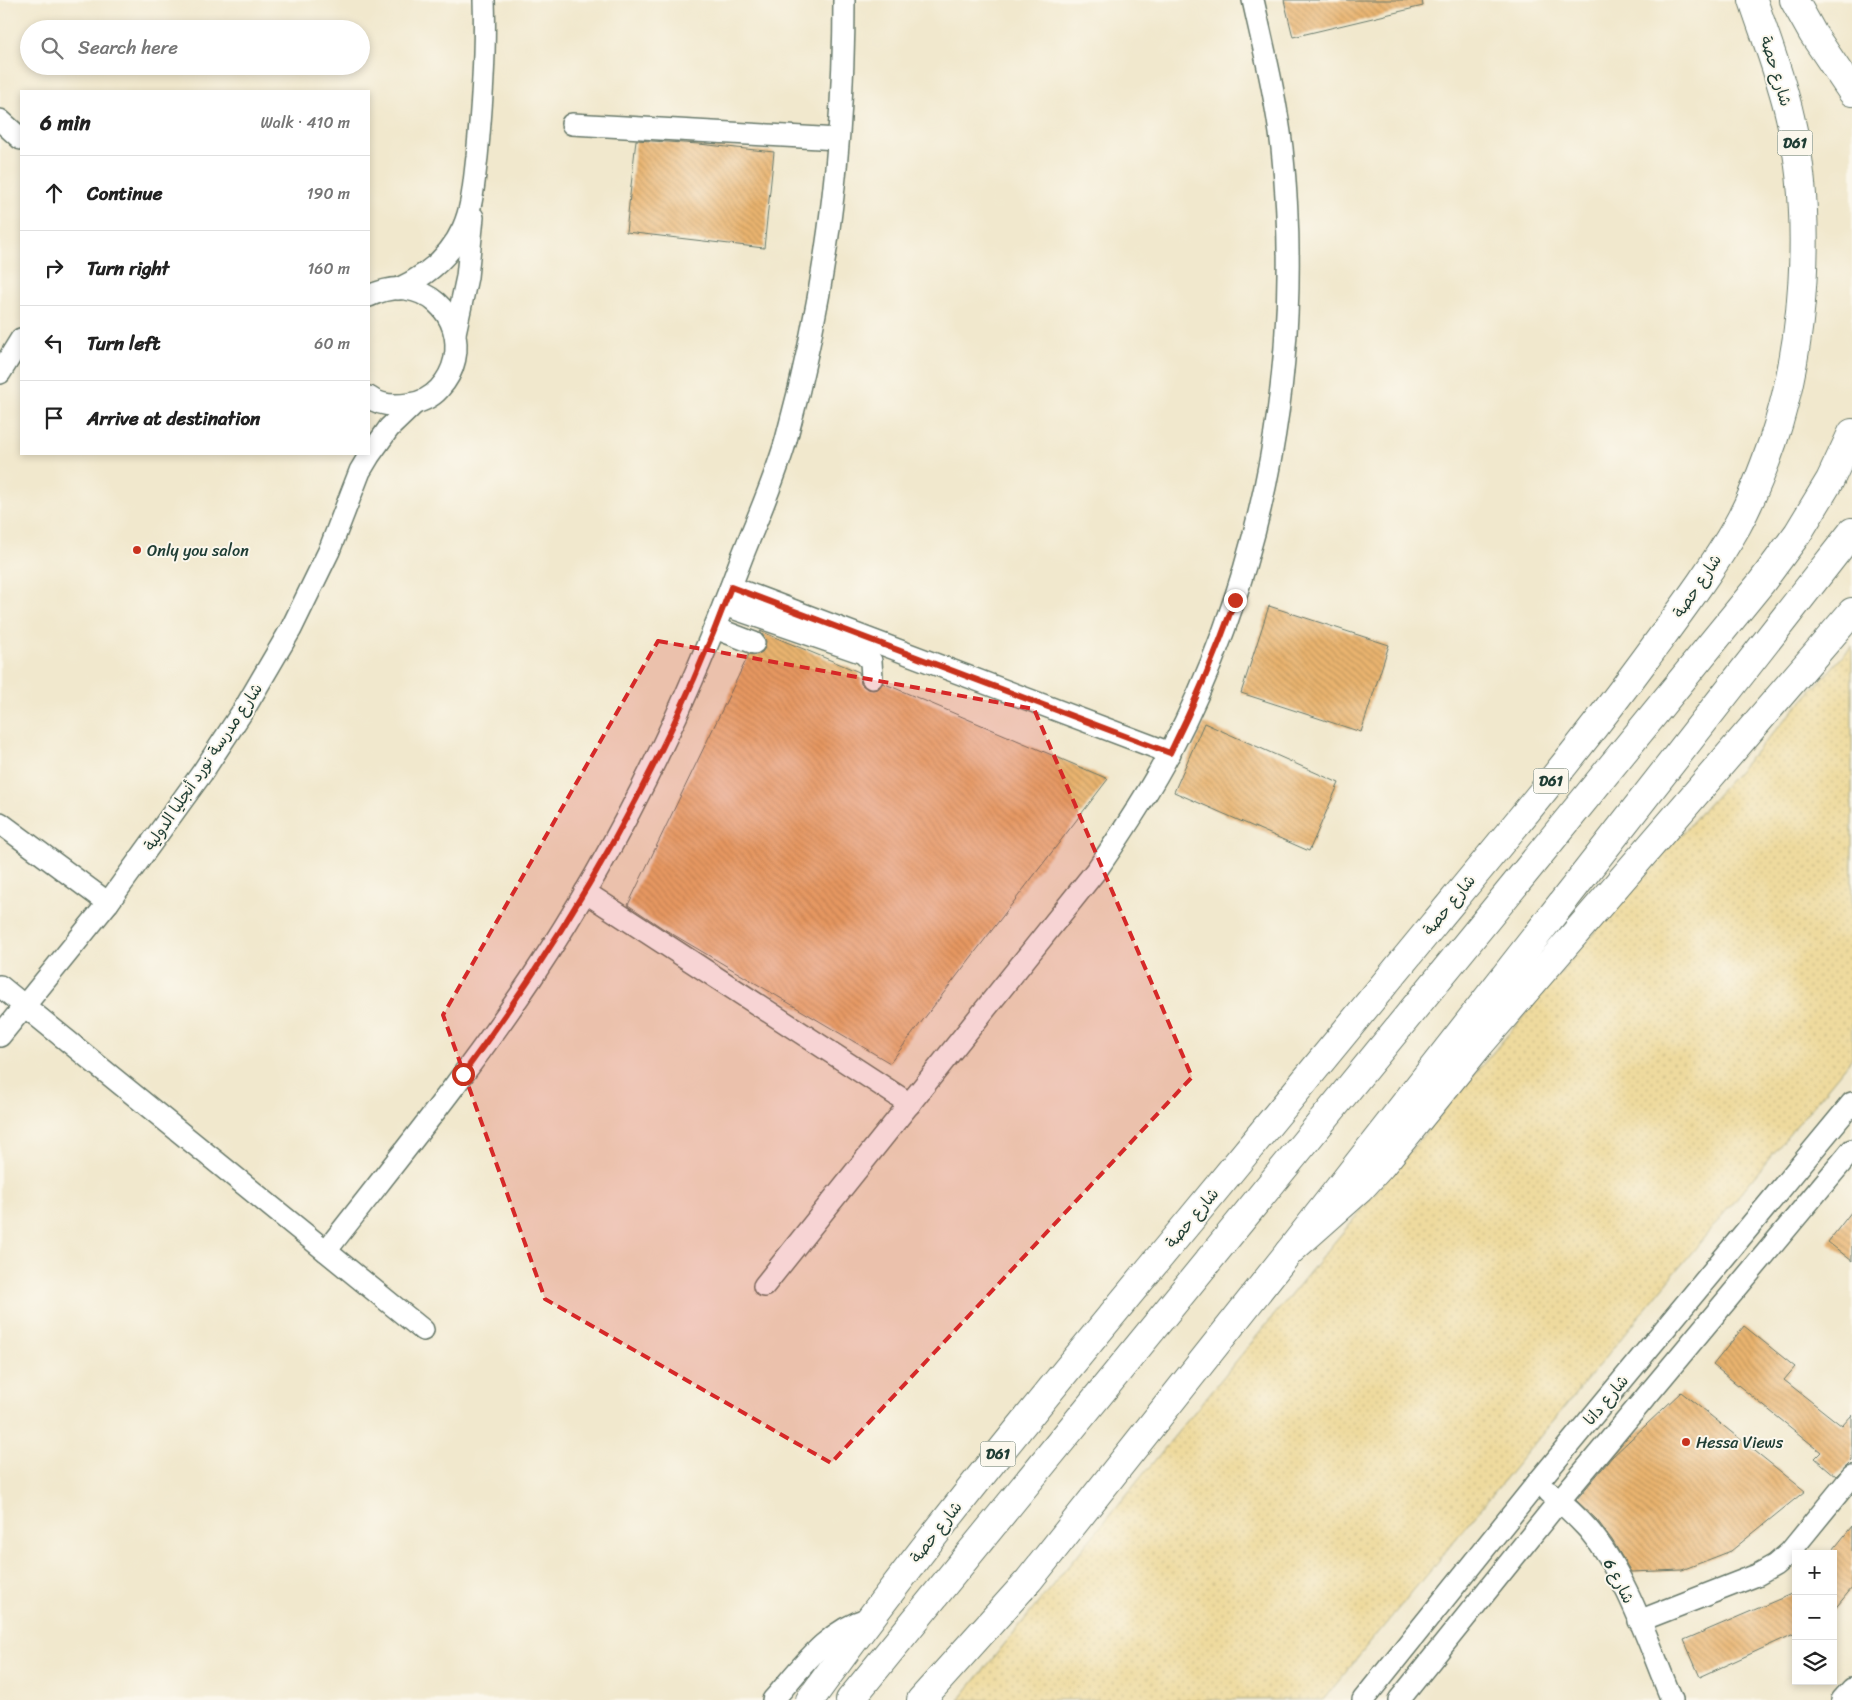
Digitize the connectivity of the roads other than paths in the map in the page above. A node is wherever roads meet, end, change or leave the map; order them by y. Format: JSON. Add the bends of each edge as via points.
{"nodes":[{"id":1,"x":484,"y":0,"type":"edge"},
{"id":2,"x":844,"y":0,"type":"edge"},
{"id":3,"x":1253,"y":0,"type":"edge"},
{"id":4,"x":1753,"y":0,"type":"edge"},
{"id":5,"x":1794,"y":0,"type":"edge"},
{"id":6,"x":1852,"y":92,"type":"edge"},
{"id":7,"x":0,"y":120,"type":"edge"},
{"id":8,"x":572,"y":124,"type":"dead end"},
{"id":9,"x":20,"y":138,"type":"edge"},
{"id":10,"x":838,"y":139,"type":"junction"},
{"id":11,"x":473,"y":192,"type":"junction"},
{"id":12,"x":398,"y":289,"type":"junction"},
{"id":13,"x":370,"y":296,"type":"edge"},
{"id":14,"x":455,"y":333,"type":"junction"},
{"id":15,"x":20,"y":341,"type":"edge"},
{"id":16,"x":0,"y":374,"type":"edge"},
{"id":17,"x":370,"y":398,"type":"edge"},
{"id":18,"x":414,"y":404,"type":"junction"},
{"id":19,"x":1852,"y":433,"type":"edge"},
{"id":20,"x":370,"y":452,"type":"edge"},
{"id":21,"x":362,"y":462,"type":"edge"},
{"id":22,"x":1852,"y":532,"type":"edge"},
{"id":23,"x":728,"y":596,"type":"junction"},
{"id":24,"x":1852,"y":612,"type":"edge"},
{"id":25,"x":715,"y":628,"type":"junction"},
{"id":26,"x":754,"y":643,"type":"dead end"},
{"id":27,"x":872,"y":678,"type":"dead end"},
{"id":28,"x":1170,"y":753,"type":"junction"},
{"id":29,"x":0,"y":824,"type":"edge"},
{"id":30,"x":585,"y":892,"type":"junction"},
{"id":31,"x":108,"y":903,"type":"junction"},
{"id":32,"x":0,"y":986,"type":"edge"},
{"id":33,"x":25,"y":1005,"type":"junction"},
{"id":34,"x":0,"y":1036,"type":"edge"},
{"id":35,"x":1852,"y":1103,"type":"edge"},
{"id":36,"x":910,"y":1104,"type":"junction"},
{"id":37,"x":1852,"y":1150,"type":"edge"},
{"id":38,"x":326,"y":1251,"type":"junction"},
{"id":39,"x":1289,"y":1252,"type":"junction"},
{"id":40,"x":764,"y":1286,"type":"dead end"},
{"id":41,"x":423,"y":1330,"type":"dead end"},
{"id":42,"x":1852,"y":1476,"type":"edge"},
{"id":43,"x":1538,"y":1482,"type":"junction"},
{"id":44,"x":1560,"y":1501,"type":"junction"},
{"id":45,"x":869,"y":1618,"type":"junction"},
{"id":46,"x":1639,"y":1621,"type":"junction"},
{"id":47,"x":1852,"y":1689,"type":"edge"},
{"id":48,"x":773,"y":1700,"type":"edge"},
{"id":49,"x":810,"y":1700,"type":"edge"},
{"id":50,"x":850,"y":1700,"type":"edge"},
{"id":51,"x":921,"y":1700,"type":"edge"},
{"id":52,"x":1363,"y":1700,"type":"edge"},
{"id":53,"x":1399,"y":1700,"type":"edge"},
{"id":54,"x":1672,"y":1700,"type":"edge"},
{"id":55,"x":1842,"y":1700,"type":"edge"}],
"edges":[{"from":1,"to":11,"type":"street","via":[[483,74]]},
{"from":2,"to":10,"type":"street"},
{"from":3,"to":28,"type":"street","via":[[1274,95],[1286,197],[1288,299],[1280,401],[1263,502],[1235,600],[1218,648]]},
{"from":4,"to":45,"type":"main road","name":"شارع حصة","number":"D61","via":[[1791,120],[1799,162],[1803,229],[1797,346],[1787,392],[1757,484],[1737,525],[1695,592],[1594,729],[1036,1407]]},
{"from":5,"to":6,"type":"main road"},
{"from":7,"to":9,"type":"street"},
{"from":8,"to":10,"type":"street"},
{"from":10,"to":23,"type":"street","via":[[818,292],[785,444]]},
{"from":11,"to":12,"type":"street","via":[[463,228],[454,244],[430,271]]},
{"from":11,"to":14,"type":"street","via":[[464,296]]},
{"from":12,"to":13,"type":"street"},
{"from":12,"to":14,"type":"street","via":[[418,292],[438,304]]},
{"from":14,"to":18,"type":"street","via":[[456,359],[449,377],[437,392]]},
{"from":15,"to":16,"type":"street"},
{"from":17,"to":18,"type":"street","via":[[400,406]]},
{"from":18,"to":20,"type":"street","name":"شارع مدرسة نورد أنجليا الدولية"},
{"from":19,"to":50,"type":"main road","via":[[1830,480],[1798,533],[1761,583]]},
{"from":21,"to":31,"type":"street","name":"شارع مدرسة نورد أنجليا الدولية","via":[[346,511],[311,590],[265,675],[202,773]]},
{"from":22,"to":39,"type":"main road"},
{"from":23,"to":25,"type":"street"},
{"from":23,"to":27,"type":"street","via":[[775,629],[863,653],[870,661]]},
{"from":23,"to":28,"type":"street"},
{"from":24,"to":39,"type":"main road","via":[[1480,1044],[1386,1160],[1360,1189]]},
{"from":25,"to":26,"type":"street"},
{"from":25,"to":30,"type":"street","via":[[660,753]]},
{"from":28,"to":36,"type":"street","via":[[1098,868]]},
{"from":29,"to":31,"type":"street"},
{"from":30,"to":36,"type":"street"},
{"from":30,"to":38,"type":"street","via":[[532,978],[492,1034]]},
{"from":31,"to":33,"type":"street","name":"شارع مدرسة نورد أنجليا الدولية"},
{"from":32,"to":33,"type":"street"},
{"from":33,"to":34,"type":"street","name":"شارع مدرسة نورد أنجليا الدولية"},
{"from":33,"to":38,"type":"street"},
{"from":35,"to":43,"type":"street","name":"شارع دانا"},
{"from":36,"to":40,"type":"street"},
{"from":37,"to":44,"type":"street","name":"شارع دانا"},
{"from":38,"to":41,"type":"street"},
{"from":39,"to":51,"type":"main road","via":[[1028,1580]]},
{"from":42,"to":46,"type":"street","via":[[1790,1552],[1775,1565]]},
{"from":43,"to":44,"type":"street","name":"شارع 6"},
{"from":43,"to":52,"type":"street","name":"شارع دانا"},
{"from":44,"to":46,"type":"street","name":"شارع 6","via":[[1588,1529],[1608,1558]]},
{"from":44,"to":53,"type":"street","name":"شارع دانا"},
{"from":45,"to":48,"type":"street","via":[[834,1634]]},
{"from":45,"to":49,"type":"main road","name":"شارع حصة","number":"D61"},
{"from":46,"to":54,"type":"street","name":"شارع 6"},
{"from":47,"to":55,"type":"street"}]}
